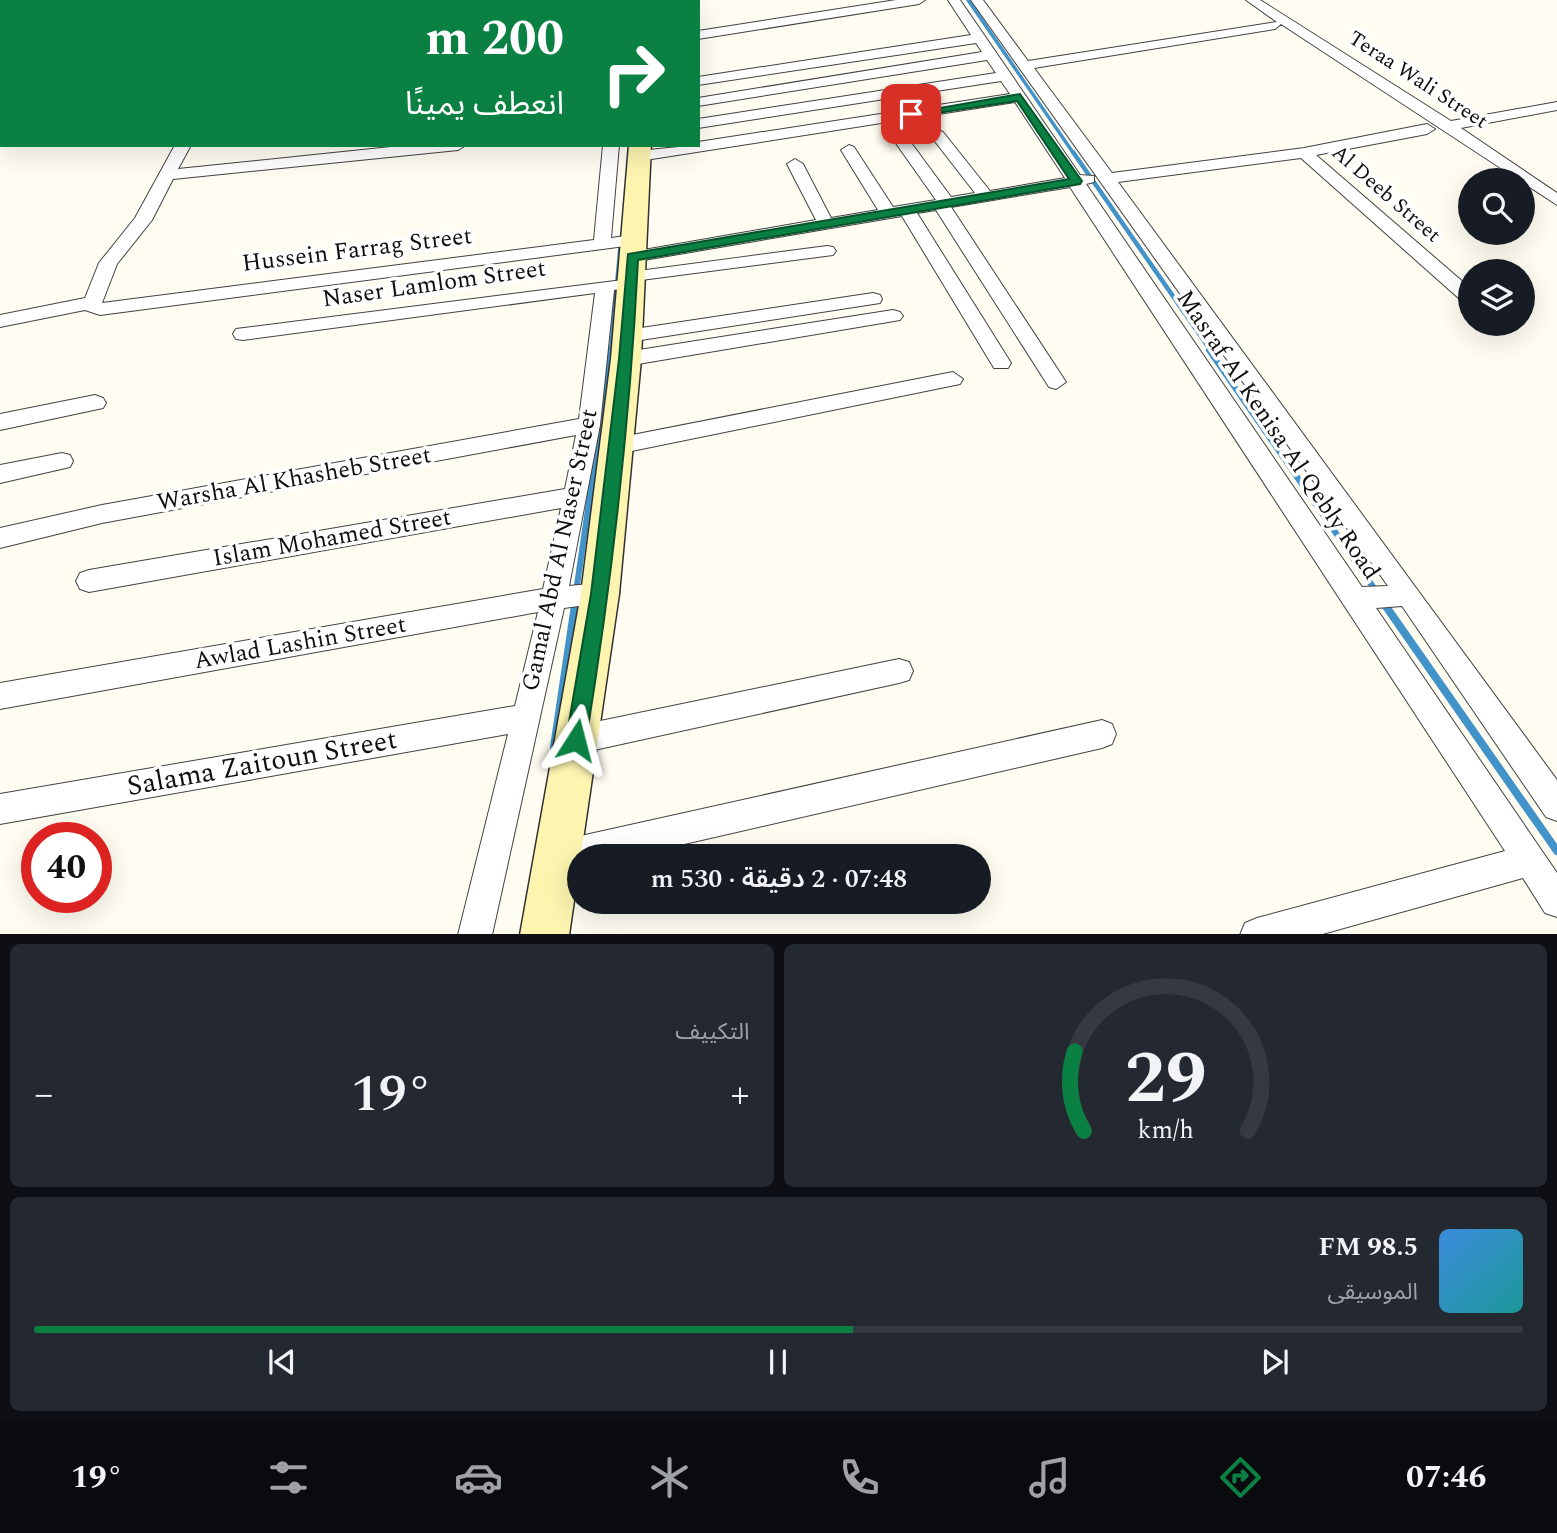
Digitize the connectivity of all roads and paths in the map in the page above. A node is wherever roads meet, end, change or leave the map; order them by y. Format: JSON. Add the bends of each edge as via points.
{"nodes":[{"id":1,"x":919,"y":0,"type":"edge"},
{"id":2,"x":954,"y":0,"type":"edge"},
{"id":3,"x":977,"y":0,"type":"edge"},
{"id":4,"x":1237,"y":0,"type":"edge"},
{"id":5,"x":1252,"y":0,"type":"edge"},
{"id":6,"x":1275,"y":26,"type":"junction"},
{"id":7,"x":700,"y":35,"type":"edge"},
{"id":8,"x":986,"y":47,"type":"junction"},
{"id":9,"x":700,"y":81,"type":"edge"},
{"id":10,"x":1021,"y":84,"type":"junction"},
{"id":11,"x":700,"y":102,"type":"edge"},
{"id":12,"x":1557,"y":106,"type":"edge"},
{"id":13,"x":700,"y":124,"type":"edge"},
{"id":14,"x":1448,"y":126,"type":"junction"},
{"id":15,"x":1427,"y":129,"type":"junction"},
{"id":16,"x":896,"y":132,"type":"dead end"},
{"id":17,"x":938,"y":135,"type":"dead end"},
{"id":18,"x":700,"y":137,"type":"edge"},
{"id":19,"x":182,"y":147,"type":"edge"},
{"id":20,"x":439,"y":147,"type":"edge"},
{"id":21,"x":630,"y":149,"type":"edge"},
{"id":22,"x":849,"y":150,"type":"dead end"},
{"id":23,"x":1304,"y":153,"type":"junction"},
{"id":24,"x":1500,"y":161,"type":"junction"},
{"id":25,"x":795,"y":164,"type":"dead end"},
{"id":26,"x":1479,"y":165,"type":"junction"},
{"id":27,"x":1484,"y":168,"type":"edge"},
{"id":28,"x":166,"y":176,"type":"junction"},
{"id":29,"x":1105,"y":178,"type":"junction"},
{"id":30,"x":1076,"y":181,"type":"junction"},
{"id":31,"x":986,"y":196,"type":"junction"},
{"id":32,"x":1557,"y":200,"type":"edge"},
{"id":33,"x":1535,"y":203,"type":"edge"},
{"id":34,"x":944,"y":204,"type":"junction"},
{"id":35,"x":907,"y":210,"type":"junction"},
{"id":36,"x":888,"y":213,"type":"junction"},
{"id":37,"x":1557,"y":217,"type":"edge"},
{"id":38,"x":826,"y":224,"type":"junction"},
{"id":39,"x":827,"y":251,"type":"dead end"},
{"id":40,"x":622,"y":264,"type":"junction"},
{"id":41,"x":1458,"y":288,"type":"edge"},
{"id":42,"x":873,"y":299,"type":"dead end"},
{"id":43,"x":93,"y":302,"type":"junction"},
{"id":44,"x":893,"y":316,"type":"dead end"},
{"id":45,"x":0,"y":321,"type":"edge"},
{"id":46,"x":243,"y":334,"type":"dead end"},
{"id":47,"x":627,"y":348,"type":"junction"},
{"id":48,"x":1001,"y":363,"type":"dead end"},
{"id":49,"x":953,"y":379,"type":"dead end"},
{"id":50,"x":1056,"y":382,"type":"dead end"},
{"id":51,"x":95,"y":403,"type":"dead end"},
{"id":52,"x":0,"y":422,"type":"edge"},
{"id":53,"x":589,"y":425,"type":"junction"},
{"id":54,"x":617,"y":446,"type":"junction"},
{"id":55,"x":62,"y":461,"type":"dead end"},
{"id":56,"x":0,"y":474,"type":"edge"},
{"id":57,"x":575,"y":496,"type":"junction"},
{"id":58,"x":0,"y":538,"type":"edge"},
{"id":59,"x":89,"y":581,"type":"dead end"},
{"id":60,"x":1409,"y":595,"type":"junction"},
{"id":61,"x":579,"y":596,"type":"junction"},
{"id":62,"x":1356,"y":599,"type":"junction"},
{"id":63,"x":899,"y":671,"type":"dead end"},
{"id":64,"x":0,"y":696,"type":"edge"},
{"id":65,"x":524,"y":718,"type":"junction"},
{"id":66,"x":1102,"y":734,"type":"dead end"},
{"id":67,"x":576,"y":740,"type":"junction"},
{"id":68,"x":1557,"y":806,"type":"edge"},
{"id":69,"x":0,"y":808,"type":"edge"},
{"id":70,"x":558,"y":857,"type":"junction"},
{"id":71,"x":1530,"y":860,"type":"junction"},
{"id":72,"x":1557,"y":901,"type":"edge"},
{"id":73,"x":475,"y":934,"type":"edge"},
{"id":74,"x":544,"y":934,"type":"edge"},
{"id":75,"x":1257,"y":934,"type":"edge"}],
"edges":[{"from":1,"to":7,"type":"street","via":[[805,13]]},
{"from":2,"to":8,"type":"street","name":"Masraf Al Kenisa Al Qebly Road"},
{"from":3,"to":10,"type":"street","name":"Masraf Al Kenisa Al Qebly Road"},
{"from":4,"to":6,"type":"street","name":"Teraa Wali Street"},
{"from":5,"to":14,"type":"street","name":"Teraa Wali Street"},
{"from":6,"to":10,"type":"street"},
{"from":6,"to":15,"type":"street","name":"Teraa Wali Street"},
{"from":8,"to":9,"type":"street"},
{"from":8,"to":10,"type":"street","name":"Masraf Al Kenisa Al Qebly Road"},
{"from":8,"to":11,"type":"street"},
{"from":10,"to":13,"type":"street"},
{"from":10,"to":18,"type":"street"},
{"from":10,"to":29,"type":"street","name":"Masraf Al Kenisa Al Qebly Road"},
{"from":10,"to":30,"type":"street","name":"Masraf Al Kenisa Al Qebly Road"},
{"from":12,"to":14,"type":"street"},
{"from":14,"to":24,"type":"street","name":"Teraa Wali Street"},
{"from":15,"to":23,"type":"street"},
{"from":15,"to":26,"type":"street","name":"Teraa Wali Street"},
{"from":16,"to":34,"type":"street"},
{"from":17,"to":31,"type":"street"},
{"from":19,"to":28,"type":"street"},
{"from":20,"to":28,"type":"street"},
{"from":21,"to":40,"type":"street","name":"Gamal Abd Al Naser Street"},
{"from":22,"to":36,"type":"street"},
{"from":23,"to":29,"type":"street"},
{"from":23,"to":41,"type":"street","name":"Al Deeb Street"},
{"from":24,"to":26,"type":"street"},
{"from":24,"to":32,"type":"street","name":"Teraa Wali Street"},
{"from":25,"to":38,"type":"street"},
{"from":26,"to":27,"type":"street","name":"Teraa Wali Street"},
{"from":28,"to":43,"type":"street","via":[[143,220],[108,263]]},
{"from":29,"to":30,"type":"street"},
{"from":29,"to":60,"type":"street","name":"Masraf Al Kenisa Al Qebly Road"},
{"from":30,"to":31,"type":"street"},
{"from":30,"to":62,"type":"street","name":"Masraf Al Kenisa Al Qebly Road"},
{"from":31,"to":34,"type":"street"},
{"from":33,"to":37,"type":"street"},
{"from":34,"to":35,"type":"street"},
{"from":34,"to":50,"type":"street"},
{"from":35,"to":36,"type":"street"},
{"from":35,"to":48,"type":"street"},
{"from":36,"to":38,"type":"street"},
{"from":38,"to":40,"type":"street"},
{"from":39,"to":40,"type":"street"},
{"from":40,"to":43,"type":"street","name":"Hussein Farrag Street","via":[[100,309],[92,306]]},
{"from":40,"to":46,"type":"street","name":"Naser Lamlom Street"},
{"from":40,"to":47,"type":"street","name":"Gamal Abd Al Naser Street"},
{"from":40,"to":53,"type":"street","name":"Gamal Abd Al Naser Street"},
{"from":42,"to":47,"type":"street"},
{"from":43,"to":45,"type":"street"},
{"from":44,"to":47,"type":"street"},
{"from":47,"to":54,"type":"street","name":"Gamal Abd Al Naser Street"},
{"from":49,"to":54,"type":"street"},
{"from":51,"to":52,"type":"street"},
{"from":53,"to":57,"type":"street","name":"Gamal Abd Al Naser Street"},
{"from":53,"to":58,"type":"street","name":"Warsha Al Khasheb Street","via":[[102,514]]},
{"from":54,"to":61,"type":"street","name":"Gamal Abd Al Naser Street"},
{"from":55,"to":56,"type":"street"},
{"from":57,"to":59,"type":"street","name":"Islam Mohamed Street"},
{"from":57,"to":61,"type":"street","name":"Gamal Abd Al Naser Street"},
{"from":60,"to":62,"type":"street"},
{"from":60,"to":68,"type":"street","name":"Masraf Al Kenisa Al Qebly Road"},
{"from":61,"to":64,"type":"street","name":"Awlad Lashin Street"},
{"from":61,"to":65,"type":"street","name":"Gamal Abd Al Naser Street"},
{"from":61,"to":67,"type":"street","name":"Gamal Abd Al Naser Street"},
{"from":62,"to":71,"type":"street","name":"Masraf Al Kenisa Al Qebly Road"},
{"from":63,"to":67,"type":"street"},
{"from":65,"to":69,"type":"street","name":"Salama Zaitoun Street"},
{"from":65,"to":73,"type":"street","name":"Gamal Abd Al Naser Street"},
{"from":66,"to":70,"type":"street"},
{"from":67,"to":70,"type":"street","name":"Gamal Abd Al Naser Street"},
{"from":70,"to":74,"type":"street","name":"Gamal Abd Al Naser Street"},
{"from":71,"to":72,"type":"street","name":"Masraf Al Kenisa Al Qebly Road"},
{"from":71,"to":75,"type":"street"}]}
